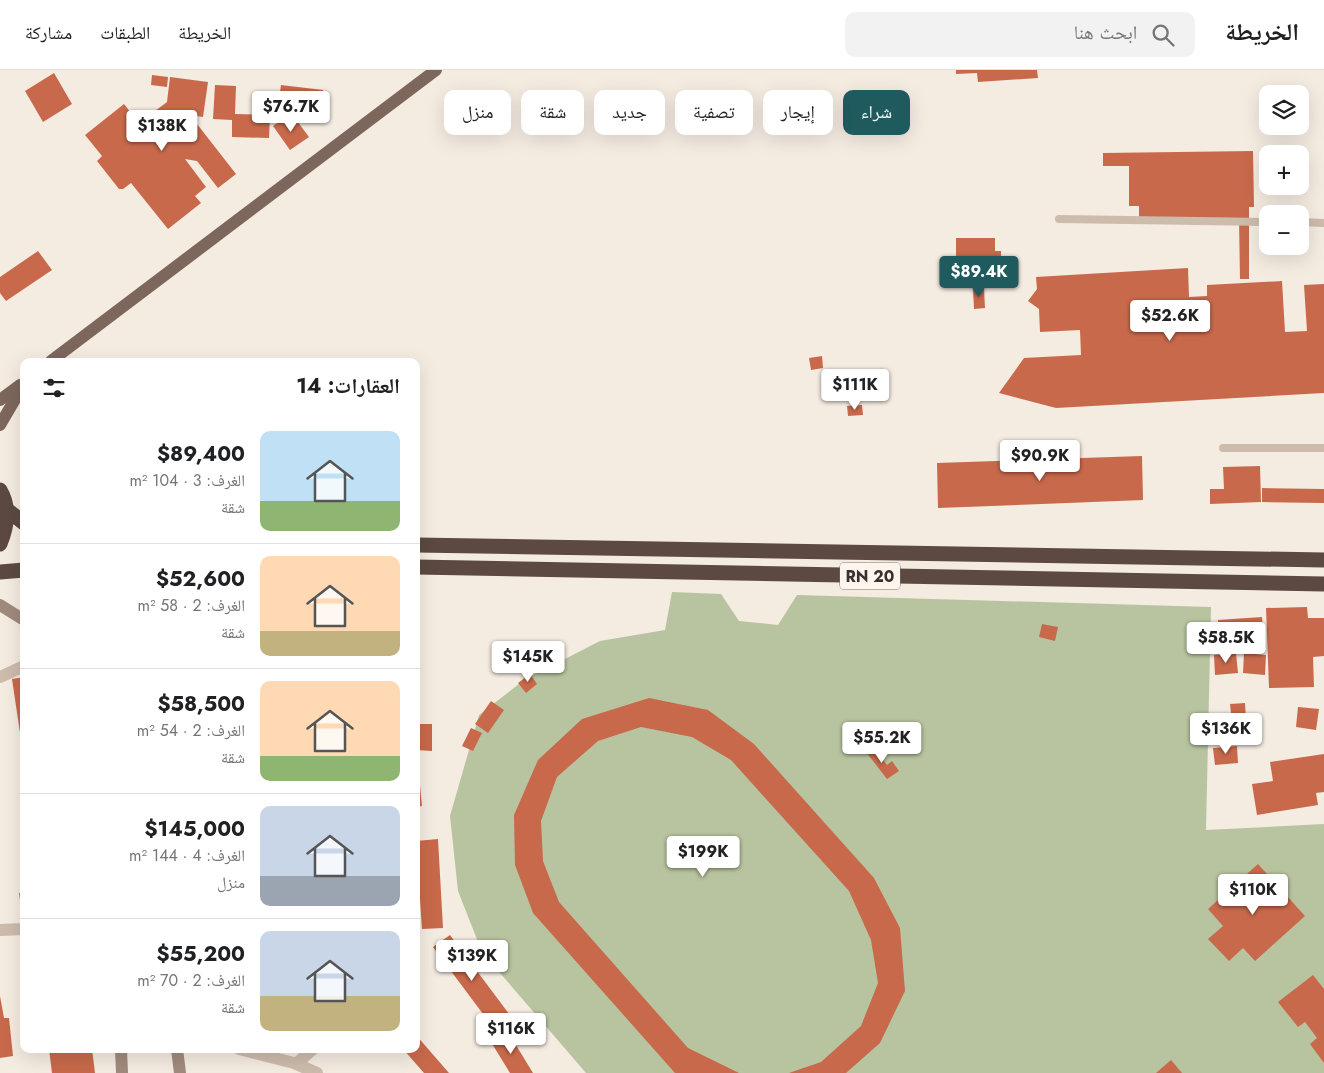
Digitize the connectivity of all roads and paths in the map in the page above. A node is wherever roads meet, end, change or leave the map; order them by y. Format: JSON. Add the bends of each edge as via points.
{"nodes":[{"id":1,"x":436,"y":70,"type":"edge"},
{"id":2,"x":1059,"y":219,"type":"dead end"},
{"id":3,"x":1259,"y":222,"type":"edge"},
{"id":4,"x":1309,"y":222,"type":"edge"},
{"id":5,"x":1324,"y":223,"type":"edge"},
{"id":6,"x":55,"y":358,"type":"edge"},
{"id":7,"x":20,"y":386,"type":"edge"},
{"id":8,"x":20,"y":390,"type":"edge"},
{"id":9,"x":0,"y":400,"type":"edge"},
{"id":10,"x":0,"y":425,"type":"edge"},
{"id":11,"x":1223,"y":448,"type":"dead end"},
{"id":12,"x":1324,"y":448,"type":"edge"},
{"id":13,"x":0,"y":490,"type":"edge"},
{"id":14,"x":6,"y":509,"type":"junction"},
{"id":15,"x":20,"y":519,"type":"edge"},
{"id":16,"x":0,"y":544,"type":"edge"},
{"id":17,"x":420,"y":545,"type":"edge"},
{"id":18,"x":1324,"y":560,"type":"edge"},
{"id":19,"x":420,"y":567,"type":"edge"},
{"id":20,"x":20,"y":570,"type":"edge"},
{"id":21,"x":0,"y":572,"type":"edge"},
{"id":22,"x":1324,"y":584,"type":"edge"},
{"id":23,"x":0,"y":605,"type":"edge"},
{"id":24,"x":20,"y":618,"type":"edge"},
{"id":25,"x":20,"y":668,"type":"edge"},
{"id":26,"x":0,"y":677,"type":"edge"},
{"id":27,"x":20,"y":929,"type":"edge"},
{"id":28,"x":0,"y":930,"type":"edge"},
{"id":29,"x":121,"y":1053,"type":"edge"},
{"id":30,"x":178,"y":1053,"type":"edge"},
{"id":31,"x":254,"y":1053,"type":"edge"},
{"id":32,"x":308,"y":1053,"type":"edge"},
{"id":33,"x":296,"y":1064,"type":"junction"},
{"id":34,"x":122,"y":1073,"type":"edge"},
{"id":35,"x":180,"y":1073,"type":"edge"},
{"id":36,"x":317,"y":1073,"type":"edge"}],
"edges":[{"from":1,"to":6,"type":"main road"},
{"from":2,"to":3,"type":"lane"},
{"from":4,"to":5,"type":"lane"},
{"from":7,"to":9,"type":"main road"},
{"from":8,"to":10,"type":"main road"},
{"from":11,"to":12,"type":"lane"},
{"from":13,"to":14,"type":"highway"},
{"from":14,"to":15,"type":"highway"},
{"from":14,"to":16,"type":"highway","via":[[6,530]]},
{"from":17,"to":18,"type":"highway","number":"RN 20"},
{"from":19,"to":22,"type":"highway","number":"RN 20"},
{"from":20,"to":21,"type":"highway"},
{"from":23,"to":24,"type":"street"},
{"from":25,"to":26,"type":"street"},
{"from":27,"to":28,"type":"street"},
{"from":29,"to":34,"type":"street"},
{"from":30,"to":35,"type":"street"},
{"from":31,"to":33,"type":"street"},
{"from":32,"to":33,"type":"street"},
{"from":33,"to":36,"type":"street"}]}
